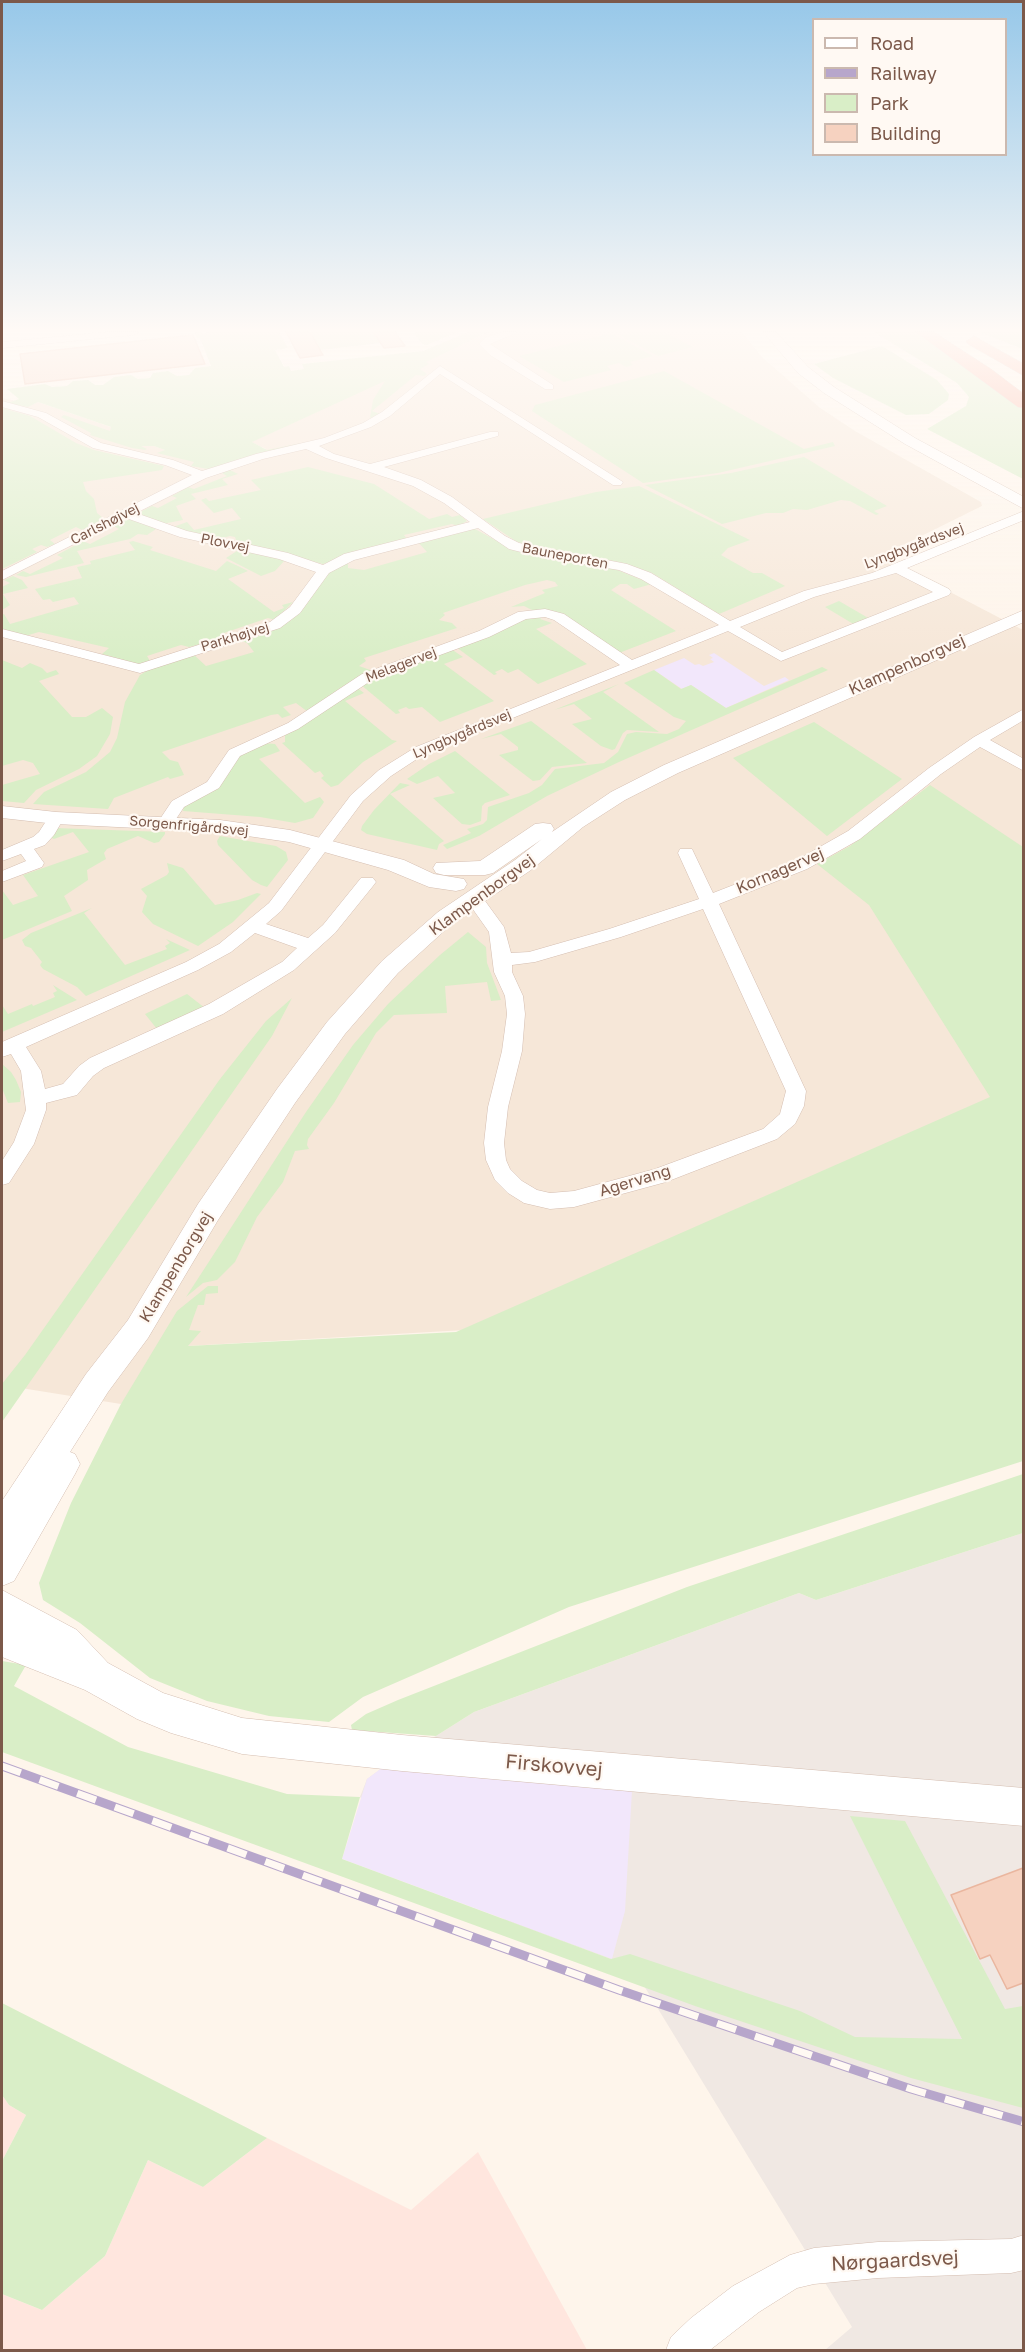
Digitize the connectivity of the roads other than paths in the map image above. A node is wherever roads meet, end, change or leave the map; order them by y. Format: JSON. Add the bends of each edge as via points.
{"nodes":[{"id":1,"x":89,"y":442,"type":"edge"},
{"id":2,"x":323,"y":442,"type":"edge"},
{"id":3,"x":465,"y":442,"type":"edge"},
{"id":4,"x":554,"y":442,"type":"edge"},
{"id":5,"x":908,"y":442,"type":"edge"},
{"id":6,"x":922,"y":442,"type":"edge"},
{"id":7,"x":935,"y":442,"type":"edge"},
{"id":8,"x":309,"y":446,"type":"junction"},
{"id":9,"x":970,"y":461,"type":"junction"},
{"id":10,"x":371,"y":467,"type":"junction"},
{"id":11,"x":202,"y":475,"type":"junction"},
{"id":12,"x":617,"y":482,"type":"dead end"},
{"id":13,"x":1023,"y":491,"type":"edge"},
{"id":14,"x":1020,"y":509,"type":"edge"},
{"id":15,"x":126,"y":514,"type":"junction"},
{"id":16,"x":479,"y":524,"type":"junction"},
{"id":17,"x":900,"y":552,"type":"dead end"},
{"id":18,"x":869,"y":564,"type":"dead end"},
{"id":19,"x":897,"y":568,"type":"junction"},
{"id":20,"x":324,"y":570,"type":"junction"},
{"id":21,"x":2,"y":576,"type":"edge"},
{"id":22,"x":809,"y":594,"type":"junction"},
{"id":23,"x":1023,"y":601,"type":"edge"},
{"id":24,"x":1023,"y":615,"type":"edge"},
{"id":25,"x":729,"y":626,"type":"junction"},
{"id":26,"x":2,"y":633,"type":"edge"},
{"id":27,"x":974,"y":636,"type":"junction"},
{"id":28,"x":629,"y":665,"type":"junction"},
{"id":29,"x":1023,"y":713,"type":"edge"},
{"id":30,"x":980,"y":740,"type":"junction"},
{"id":31,"x":1023,"y":766,"type":"edge"},
{"id":32,"x":618,"y":796,"type":"junction"},
{"id":33,"x":2,"y":812,"type":"edge"},
{"id":34,"x":56,"y":818,"type":"junction"},
{"id":35,"x":166,"y":822,"type":"junction"},
{"id":36,"x":322,"y":843,"type":"junction"},
{"id":37,"x":24,"y":847,"type":"junction"},
{"id":38,"x":686,"y":854,"type":"dead end"},
{"id":39,"x":2,"y":856,"type":"edge"},
{"id":40,"x":2,"y":877,"type":"edge"},
{"id":41,"x":366,"y":882,"type":"dead end"},
{"id":42,"x":458,"y":884,"type":"junction"},
{"id":43,"x":710,"y":901,"type":"junction"},
{"id":44,"x":254,"y":926,"type":"junction"},
{"id":45,"x":311,"y":946,"type":"junction"},
{"id":46,"x":503,"y":959,"type":"junction"},
{"id":47,"x":8,"y":1047,"type":"edge"},
{"id":48,"x":36,"y":1098,"type":"junction"},
{"id":49,"x":2,"y":1177,"type":"edge"},
{"id":50,"x":138,"y":1329,"type":"junction"},
{"id":51,"x":2,"y":1529,"type":"edge"},
{"id":52,"x":2,"y":1570,"type":"edge"},
{"id":53,"x":2,"y":1607,"type":"edge"},
{"id":54,"x":2,"y":1640,"type":"edge"},
{"id":55,"x":96,"y":1676,"type":"junction"},
{"id":56,"x":1023,"y":1807,"type":"edge"},
{"id":57,"x":1023,"y":2252,"type":"edge"},
{"id":58,"x":684,"y":2350,"type":"edge"}],
"edges":[{"from":1,"to":11,"type":"street","via":[[169,462]]},
{"from":2,"to":8,"type":"street","name":"Carlshøjvej"},
{"from":3,"to":10,"type":"street"},
{"from":4,"to":12,"type":"street","name":"Carlshøjvej"},
{"from":5,"to":14,"type":"street","via":[[1000,491]]},
{"from":6,"to":9,"type":"street"},
{"from":7,"to":9,"type":"street"},
{"from":8,"to":10,"type":"street","name":"Bauneporten"},
{"from":8,"to":11,"type":"street","name":"Carlshøjvej"},
{"from":9,"to":13,"type":"street"},
{"from":10,"to":16,"type":"street","name":"Bauneporten","via":[[417,483]]},
{"from":11,"to":15,"type":"street","name":"Carlshøjvej"},
{"from":14,"to":17,"type":"street","name":"Lyngbygårdsvej"},
{"from":14,"to":19,"type":"street","name":"Lyngbygårdsvej"},
{"from":15,"to":20,"type":"street","name":"Plovvej","via":[[184,534],[283,556]]},
{"from":15,"to":21,"type":"street","name":"Carlshøjvej"},
{"from":16,"to":20,"type":"street","name":"Parkhøjvej","via":[[359,554]]},
{"from":16,"to":25,"type":"street","name":"Bauneporten","via":[[522,549],[640,573]]},
{"from":18,"to":22,"type":"street","name":"Lyngbygårdsvej","via":[[829,579]]},
{"from":19,"to":22,"type":"street","name":"Lyngbygårdsvej"},
{"from":19,"to":25,"type":"street","name":"Lyngbygårdsvej","via":[[944,592],[781,657]]},
{"from":20,"to":26,"type":"street","name":"Parkhøjvej","via":[[295,610],[275,625],[140,669]]},
{"from":22,"to":25,"type":"street","name":"Lyngbygårdsvej"},
{"from":23,"to":27,"type":"street","name":"Klampenborgvej"},
{"from":24,"to":27,"type":"street","name":"Klampenborgvej"},
{"from":25,"to":28,"type":"street","name":"Lyngbygårdsvej"},
{"from":27,"to":32,"type":"street","name":"Klampenborgvej"},
{"from":28,"to":35,"type":"street","name":"Melagervej","via":[[559,617],[523,615],[367,677],[300,723],[240,749],[213,784],[178,804]]},
{"from":28,"to":36,"type":"street","name":"Lyngbygårdsvej","via":[[421,750],[385,773],[357,798]]},
{"from":29,"to":30,"type":"street","name":"Kornagervej"},
{"from":30,"to":31,"type":"street"},
{"from":30,"to":43,"type":"street","name":"Kornagervej","via":[[828,851]]},
{"from":32,"to":42,"type":"street","name":"Sorgenfrigårdsvej","via":[[566,815]]},
{"from":32,"to":42,"type":"street","name":"Klampenborgvej","via":[[523,865]]},
{"from":33,"to":34,"type":"street","name":"Sorgenfrigårdsvej"},
{"from":34,"to":35,"type":"street","name":"Sorgenfrigårdsvej"},
{"from":34,"to":37,"type":"street","via":[[42,838]]},
{"from":35,"to":36,"type":"street","name":"Sorgenfrigårdsvej","via":[[220,826]]},
{"from":36,"to":42,"type":"street","name":"Sorgenfrigårdsvej","via":[[407,868],[429,880]]},
{"from":36,"to":44,"type":"street","name":"Lyngbygårdsvej","via":[[275,907]]},
{"from":37,"to":39,"type":"street"},
{"from":37,"to":40,"type":"street","via":[[36,863]]},
{"from":38,"to":43,"type":"street","name":"Agervang"},
{"from":41,"to":45,"type":"street"},
{"from":42,"to":46,"type":"street","name":"Agervang","via":[[498,931]]},
{"from":42,"to":50,"type":"street","name":"Klampenborgvej","via":[[446,917],[363,994],[286,1096],[208,1212]]},
{"from":43,"to":46,"type":"street","name":"Kornagervej","via":[[529,958]]},
{"from":43,"to":46,"type":"street","name":"Agervang","via":[[785,1065],[796,1092],[794,1106],[788,1119],[770,1134],[659,1176],[574,1199],[550,1201],[532,1197],[502,1174],[494,1143],[516,1014]]},
{"from":44,"to":45,"type":"street"},
{"from":44,"to":47,"type":"street","name":"Lyngbygårdsvej","via":[[207,959]]},
{"from":45,"to":48,"type":"street","via":[[288,966],[216,1010],[97,1063],[70,1090]]},
{"from":47,"to":48,"type":"street","via":[[31,1071]]},
{"from":48,"to":49,"type":"street","via":[[34,1121],[27,1138]]},
{"from":50,"to":51,"type":"street","name":"Klampenborgvej","via":[[97,1383]]},
{"from":50,"to":52,"type":"street","name":"Klampenborgvej","via":[[127,1362]]},
{"from":53,"to":55,"type":"street","name":"Firskovvej","via":[[65,1642]]},
{"from":54,"to":55,"type":"street","name":"Firskovvej"},
{"from":55,"to":56,"type":"street","name":"Firskovvej","via":[[150,1706],[242,1736]]},
{"from":57,"to":58,"type":"street","name":"Nørgaardsvej","via":[[1011,2256],[814,2266],[790,2273],[746,2299]]}]}
